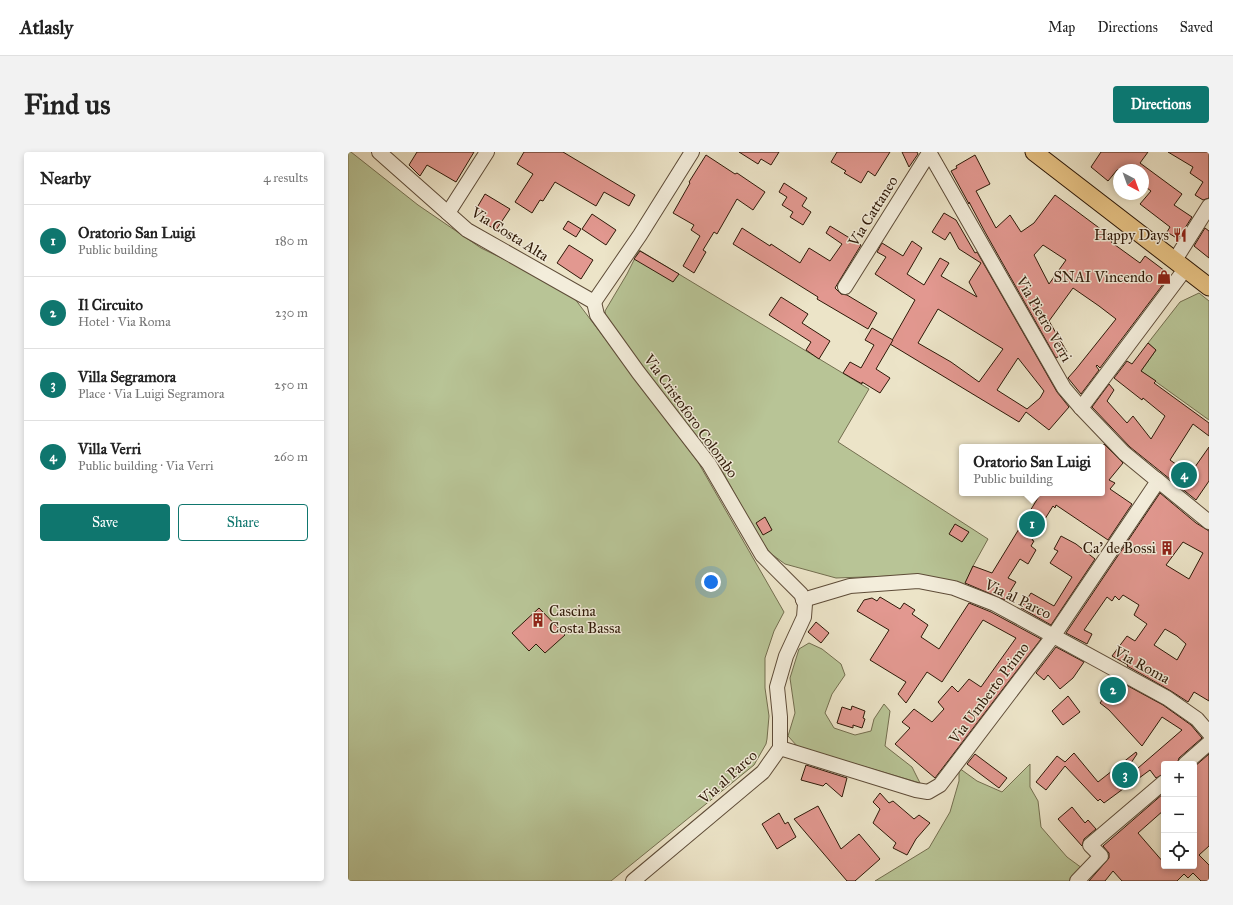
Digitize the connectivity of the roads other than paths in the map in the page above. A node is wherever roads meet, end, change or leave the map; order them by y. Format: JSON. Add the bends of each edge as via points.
{"nodes":[{"id":1,"x":379,"y":152,"type":"edge"},
{"id":2,"x":487,"y":152,"type":"edge"},
{"id":3,"x":692,"y":152,"type":"edge"},
{"id":4,"x":929,"y":152,"type":"edge"},
{"id":5,"x":1034,"y":152,"type":"edge"},
{"id":6,"x":1209,"y":206,"type":"edge"},
{"id":7,"x":448,"y":213,"type":"junction"},
{"id":8,"x":1180,"y":264,"type":"junction"},
{"id":9,"x":845,"y":287,"type":"dead end"},
{"id":10,"x":1209,"y":287,"type":"edge"},
{"id":11,"x":594,"y":302,"type":"junction"},
{"id":12,"x":1081,"y":408,"type":"junction"},
{"id":13,"x":1157,"y":480,"type":"junction"},
{"id":14,"x":1209,"y":522,"type":"edge"},
{"id":15,"x":803,"y":600,"type":"junction"},
{"id":16,"x":1054,"y":635,"type":"junction"},
{"id":17,"x":1209,"y":732,"type":"edge"},
{"id":18,"x":1209,"y":743,"type":"edge"},
{"id":19,"x":780,"y":748,"type":"junction"},
{"id":20,"x":1188,"y":761,"type":"edge"},
{"id":21,"x":1161,"y":785,"type":"edge"},
{"id":22,"x":633,"y":881,"type":"edge"},
{"id":23,"x":1077,"y":881,"type":"edge"}],
"edges":[{"from":1,"to":7,"type":"street","name":"Via Costa Alta"},
{"from":2,"to":7,"type":"street"},
{"from":3,"to":11,"type":"street"},
{"from":4,"to":9,"type":"street","name":"Via Cattaneo"},
{"from":4,"to":12,"type":"street","name":"Via Pietro Verri","via":[[1064,388]]},
{"from":5,"to":8,"type":"main road"},
{"from":6,"to":8,"type":"street"},
{"from":7,"to":11,"type":"street","name":"Via Costa Alta","via":[[467,230]]},
{"from":8,"to":10,"type":"main road"},
{"from":8,"to":12,"type":"street"},
{"from":11,"to":15,"type":"street","name":"Via Cristoforo Colombo","via":[[597,315],[709,464],[762,555],[801,594]]},
{"from":12,"to":13,"type":"street","name":"Via Pietro Verri","via":[[1124,453]]},
{"from":13,"to":14,"type":"street","name":"Via Pietro Verri"},
{"from":13,"to":16,"type":"street","name":"Via Umberto Primo"},
{"from":15,"to":16,"type":"street","name":"Via al Parco","via":[[850,586],[918,581],[954,588],[995,604]]},
{"from":15,"to":19,"type":"street","via":[[806,610],[804,617],[786,656],[778,687]]},
{"from":16,"to":17,"type":"street","name":"Via Roma","via":[[1167,698],[1197,719]]},
{"from":16,"to":19,"type":"street","name":"Via Umberto Primo","via":[[940,785],[928,792]]},
{"from":18,"to":20,"type":"street"},
{"from":19,"to":22,"type":"street","name":"Via al Parco","via":[[763,772]]},
{"from":21,"to":23,"type":"street","via":[[1090,845],[1101,856]]}]}
